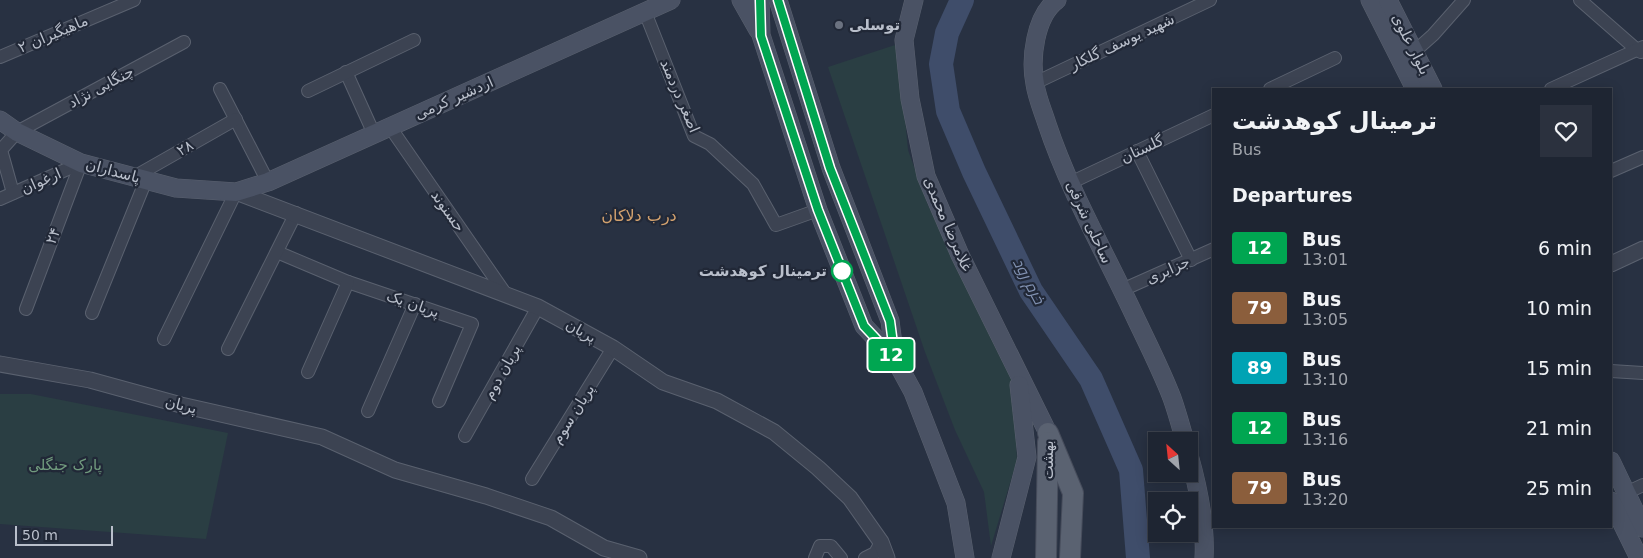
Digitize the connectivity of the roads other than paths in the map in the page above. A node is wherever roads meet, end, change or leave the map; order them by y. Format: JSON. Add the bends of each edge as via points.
{"nodes":[{"id":1,"x":134,"y":0,"type":"edge"},
{"id":2,"x":671,"y":0,"type":"edge"},
{"id":3,"x":741,"y":0,"type":"edge"},
{"id":4,"x":760,"y":0,"type":"edge"},
{"id":5,"x":778,"y":0,"type":"edge"},
{"id":6,"x":914,"y":0,"type":"edge"},
{"id":7,"x":1057,"y":0,"type":"edge"},
{"id":8,"x":1210,"y":0,"type":"edge"},
{"id":9,"x":1370,"y":0,"type":"edge"},
{"id":10,"x":1388,"y":0,"type":"edge"},
{"id":11,"x":1464,"y":0,"type":"edge"},
{"id":12,"x":1580,"y":0,"type":"edge"},
{"id":13,"x":645,"y":12,"type":"junction"},
{"id":14,"x":761,"y":36,"type":"junction"},
{"id":15,"x":414,"y":40,"type":"dead end"},
{"id":16,"x":184,"y":42,"type":"dead end"},
{"id":17,"x":1641,"y":49,"type":"edge"},
{"id":18,"x":1415,"y":51,"type":"junction"},
{"id":19,"x":0,"y":57,"type":"edge"},
{"id":20,"x":1335,"y":58,"type":"dead end"},
{"id":21,"x":346,"y":72,"type":"junction"},
{"id":22,"x":1035,"y":83,"type":"junction"},
{"id":23,"x":1272,"y":88,"type":"edge"},
{"id":24,"x":1414,"y":88,"type":"edge"},
{"id":25,"x":1433,"y":88,"type":"edge"},
{"id":26,"x":1553,"y":88,"type":"edge"},
{"id":27,"x":220,"y":89,"type":"dead end"},
{"id":28,"x":308,"y":91,"type":"dead end"},
{"id":29,"x":1212,"y":116,"type":"edge"},
{"id":30,"x":236,"y":119,"type":"junction"},
{"id":31,"x":0,"y":120,"type":"edge"},
{"id":32,"x":382,"y":131,"type":"junction"},
{"id":33,"x":17,"y":132,"type":"junction"},
{"id":34,"x":1137,"y":151,"type":"junction"},
{"id":35,"x":1643,"y":157,"type":"edge"},
{"id":36,"x":81,"y":163,"type":"junction"},
{"id":37,"x":830,"y":168,"type":"junction"},
{"id":38,"x":1612,"y":172,"type":"edge"},
{"id":39,"x":807,"y":176,"type":"junction"},
{"id":40,"x":140,"y":178,"type":"junction"},
{"id":41,"x":268,"y":182,"type":"junction"},
{"id":42,"x":1070,"y":183,"type":"junction"},
{"id":43,"x":236,"y":192,"type":"junction"},
{"id":44,"x":14,"y":193,"type":"junction"},
{"id":45,"x":0,"y":199,"type":"edge"},
{"id":46,"x":818,"y":210,"type":"junction"},
{"id":47,"x":296,"y":213,"type":"junction"},
{"id":48,"x":1212,"y":250,"type":"edge"},
{"id":49,"x":1643,"y":250,"type":"edge"},
{"id":50,"x":276,"y":252,"type":"junction"},
{"id":51,"x":1190,"y":260,"type":"junction"},
{"id":52,"x":1612,"y":264,"type":"edge"},
{"id":53,"x":348,"y":282,"type":"junction"},
{"id":54,"x":1122,"y":290,"type":"junction"},
{"id":55,"x":507,"y":296,"type":"junction"},
{"id":56,"x":415,"y":304,"type":"junction"},
{"id":57,"x":538,"y":307,"type":"junction"},
{"id":58,"x":26,"y":309,"type":"dead end"},
{"id":59,"x":92,"y":313,"type":"dead end"},
{"id":60,"x":164,"y":339,"type":"dead end"},
{"id":61,"x":613,"y":348,"type":"junction"},
{"id":62,"x":228,"y":349,"type":"dead end"},
{"id":63,"x":895,"y":359,"type":"junction"},
{"id":64,"x":0,"y":364,"type":"edge"},
{"id":65,"x":1612,"y":371,"type":"edge"},
{"id":66,"x":308,"y":372,"type":"dead end"},
{"id":67,"x":1018,"y":372,"type":"junction"},
{"id":68,"x":1643,"y":373,"type":"edge"},
{"id":69,"x":439,"y":401,"type":"dead end"},
{"id":70,"x":368,"y":411,"type":"dead end"},
{"id":71,"x":1182,"y":432,"type":"edge"},
{"id":72,"x":1048,"y":433,"type":"junction"},
{"id":73,"x":465,"y":436,"type":"dead end"},
{"id":74,"x":1612,"y":466,"type":"edge"},
{"id":75,"x":532,"y":479,"type":"dead end"},
{"id":76,"x":1196,"y":482,"type":"edge"},
{"id":77,"x":1643,"y":485,"type":"edge"},
{"id":78,"x":1619,"y":497,"type":"edge"},
{"id":79,"x":1643,"y":528,"type":"edge"},
{"id":80,"x":881,"y":542,"type":"junction"},
{"id":81,"x":966,"y":557,"type":"edge"},
{"id":82,"x":639,"y":558,"type":"edge"},
{"id":83,"x":815,"y":558,"type":"edge"},
{"id":84,"x":841,"y":558,"type":"edge"},
{"id":85,"x":865,"y":558,"type":"edge"},
{"id":86,"x":887,"y":558,"type":"edge"},
{"id":87,"x":1002,"y":558,"type":"edge"},
{"id":88,"x":1046,"y":558,"type":"edge"},
{"id":89,"x":1070,"y":558,"type":"edge"},
{"id":90,"x":1204,"y":558,"type":"edge"},
{"id":91,"x":1638,"y":558,"type":"edge"}],
"edges":[{"from":1,"to":19,"type":"street","name":"ماهیگیران ۲"},
{"from":2,"to":13,"type":"main road","name":"اردشیر کرمی"},
{"from":3,"to":14,"type":"main road"},
{"from":4,"to":14,"type":"main road"},
{"from":5,"to":37,"type":"main road"},
{"from":6,"to":67,"type":"main road","name":"غلامرضا محمدی","via":[[904,40],[910,99],[926,176],[960,255]]},
{"from":7,"to":22,"type":"main road","name":"ساحلی شرقی","via":[[1042,17],[1037,35]]},
{"from":8,"to":22,"type":"street","name":"شهید یوسف گلکار"},
{"from":9,"to":24,"type":"main road","name":"بلوار علوی"},
{"from":10,"to":18,"type":"main road","name":"بلوار علوی"},
{"from":11,"to":18,"type":"street"},
{"from":12,"to":17,"type":"street"},
{"from":13,"to":32,"type":"main road","name":"اردشیر کرمی"},
{"from":13,"to":46,"type":"street","name":"اصغر دردمند","via":[[694,136],[710,144],[753,184],[776,226]]},
{"from":14,"to":39,"type":"main road"},
{"from":15,"to":21,"type":"street"},
{"from":16,"to":33,"type":"street","name":"چنگایی نژاد"},
{"from":17,"to":26,"type":"street"},
{"from":18,"to":25,"type":"main road","name":"بلوار علوی"},
{"from":20,"to":23,"type":"street"},
{"from":21,"to":28,"type":"street"},
{"from":21,"to":32,"type":"street","name":"حسنوند"},
{"from":22,"to":42,"type":"main road","name":"ساحلی شرقی","via":[[1054,145]]},
{"from":27,"to":30,"type":"street"},
{"from":29,"to":34,"type":"street","name":"گلستان"},
{"from":30,"to":40,"type":"street","name":"۲۸"},
{"from":30,"to":41,"type":"street"},
{"from":31,"to":33,"type":"main road","name":"پاسداران"},
{"from":32,"to":41,"type":"main road","name":"اردشیر کرمی"},
{"from":32,"to":55,"type":"street","name":"حسنوند"},
{"from":33,"to":36,"type":"main road","name":"پاسداران"},
{"from":33,"to":44,"type":"street","via":[[1,150]]},
{"from":34,"to":42,"type":"street","name":"گلستان"},
{"from":34,"to":51,"type":"street"},
{"from":35,"to":38,"type":"street"},
{"from":36,"to":40,"type":"main road","name":"پاسداران"},
{"from":36,"to":44,"type":"street","name":"ارغوان"},
{"from":36,"to":58,"type":"street","name":"۲۴"},
{"from":37,"to":39,"type":"main road"},
{"from":37,"to":63,"type":"main road","via":[[890,321]]},
{"from":39,"to":46,"type":"main road"},
{"from":40,"to":43,"type":"main road","name":"پاسداران","via":[[176,188]]},
{"from":40,"to":59,"type":"street"},
{"from":41,"to":43,"type":"main road","name":"اردشیر کرمی"},
{"from":42,"to":54,"type":"main road","name":"ساحلی شرقی"},
{"from":43,"to":47,"type":"street","name":"پریان"},
{"from":43,"to":60,"type":"street"},
{"from":44,"to":45,"type":"street","name":"ارغوان"},
{"from":46,"to":63,"type":"main road","via":[[864,326]]},
{"from":47,"to":50,"type":"street"},
{"from":47,"to":55,"type":"street","name":"پریان"},
{"from":48,"to":51,"type":"street","name":"جزایری"},
{"from":49,"to":52,"type":"street"},
{"from":50,"to":53,"type":"street","name":"پریان یک"},
{"from":50,"to":62,"type":"street"},
{"from":51,"to":54,"type":"street","name":"جزایری"},
{"from":53,"to":56,"type":"street","name":"پریان یک"},
{"from":53,"to":66,"type":"street"},
{"from":54,"to":71,"type":"main road","name":"ساحلی شرقی","via":[[1172,398]]},
{"from":55,"to":57,"type":"street","name":"پریان"},
{"from":56,"to":69,"type":"street","name":"پریان یک","via":[[472,324]]},
{"from":56,"to":70,"type":"street"},
{"from":57,"to":61,"type":"street","name":"پریان"},
{"from":57,"to":73,"type":"street","name":"پریان دوم"},
{"from":61,"to":75,"type":"street","name":"پریان سوم"},
{"from":61,"to":80,"type":"street","name":"پریان","via":[[663,382],[717,401],[774,432],[850,498]]},
{"from":63,"to":81,"type":"main road","via":[[913,392],[956,503]]},
{"from":64,"to":82,"type":"street","name":"پریان","via":[[90,380],[181,405],[322,437],[396,470],[551,518],[604,548]]},
{"from":65,"to":68,"type":"street"},
{"from":67,"to":72,"type":"main road","name":"غلامرضا محمدی"},
{"from":67,"to":87,"type":"main road","via":[[1027,457]]},
{"from":72,"to":88,"type":"main road","name":"بهشت"},
{"from":72,"to":89,"type":"main road","name":"بهشت","via":[[1073,493]]},
{"from":74,"to":78,"type":"main road"},
{"from":76,"to":90,"type":"main road","via":[[1205,542]]},
{"from":77,"to":78,"type":"street"},
{"from":78,"to":79,"type":"main road"},
{"from":78,"to":91,"type":"main road"},
{"from":80,"to":85,"type":"street","via":[[875,552]]},
{"from":80,"to":86,"type":"street","name":"پریان"},
{"from":83,"to":84,"type":"street","via":[[820,546],[831,546]]}]}
